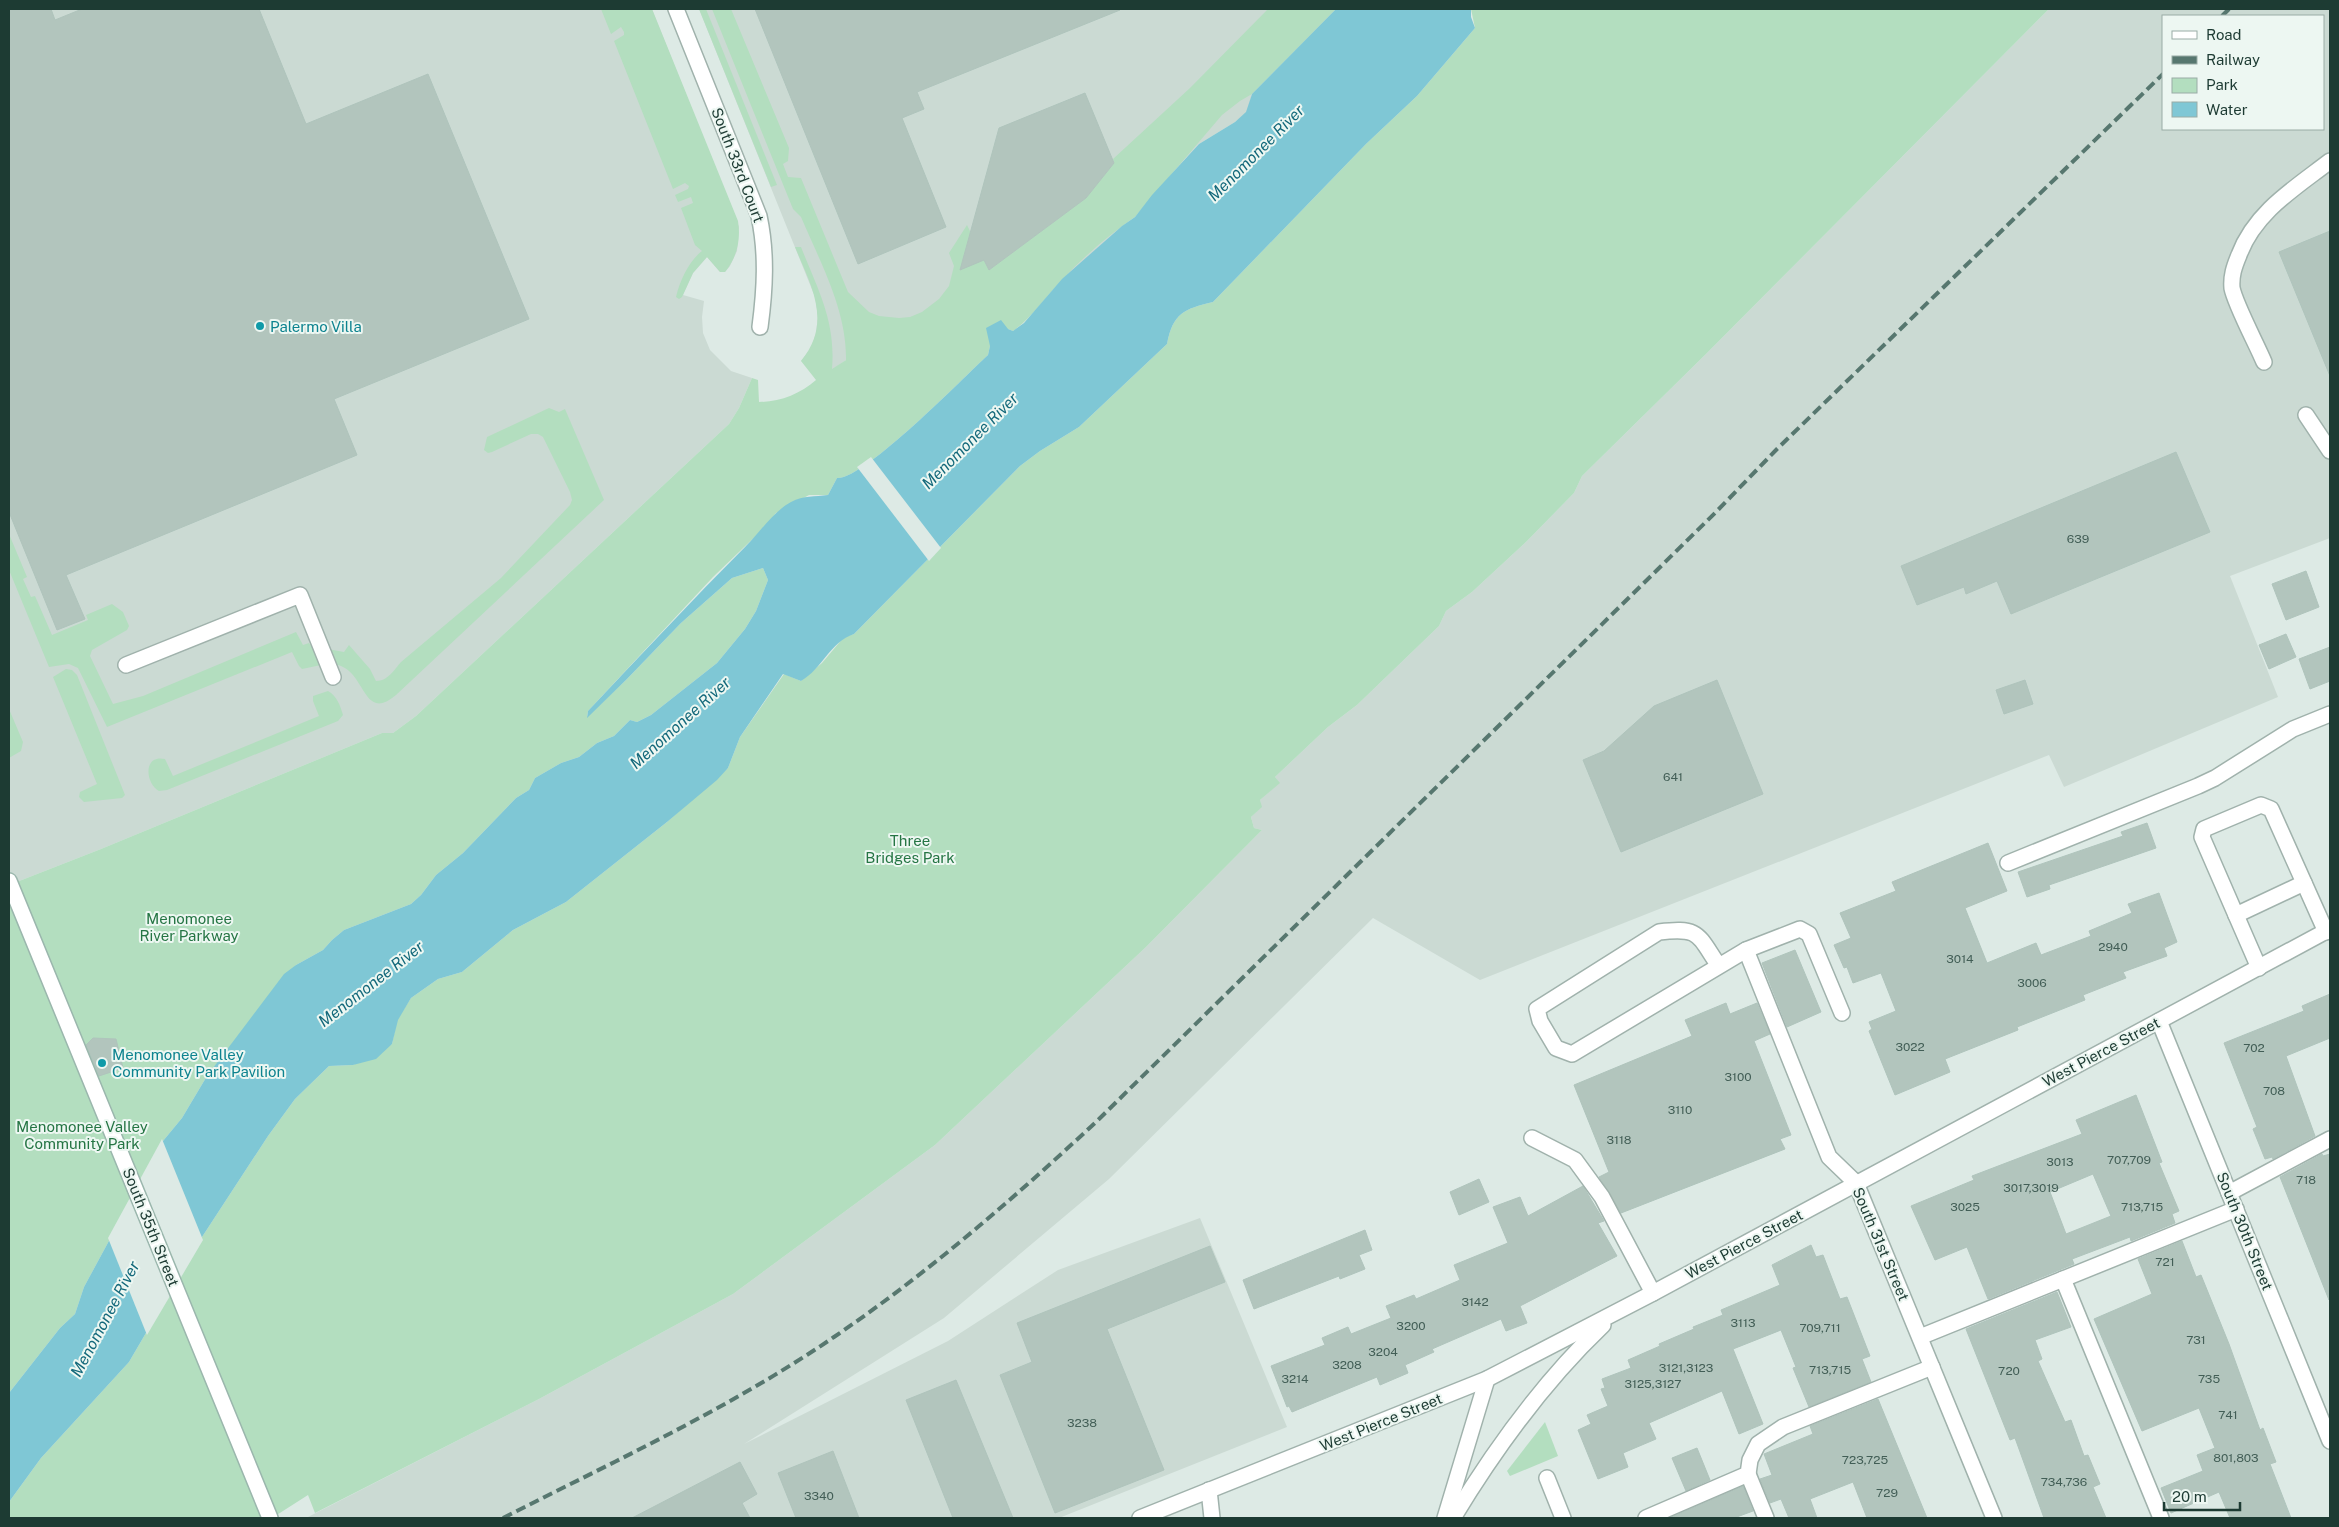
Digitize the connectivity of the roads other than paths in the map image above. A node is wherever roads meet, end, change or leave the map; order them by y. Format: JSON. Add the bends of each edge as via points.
{"nodes":[{"id":1,"x":676,"y":9,"type":"edge"},
{"id":2,"x":2330,"y":161,"type":"edge"},
{"id":3,"x":760,"y":327,"type":"dead end"},
{"id":4,"x":2264,"y":362,"type":"dead end"},
{"id":5,"x":2306,"y":415,"type":"dead end"},
{"id":6,"x":2330,"y":451,"type":"edge"},
{"id":7,"x":126,"y":665,"type":"dead end"},
{"id":8,"x":333,"y":677,"type":"dead end"},
{"id":9,"x":2330,"y":714,"type":"edge"},
{"id":10,"x":2008,"y":863,"type":"dead end"},
{"id":11,"x":9,"y":880,"type":"edge"},
{"id":12,"x":2304,"y":883,"type":"junction"},
{"id":13,"x":2236,"y":915,"type":"junction"},
{"id":14,"x":2328,"y":930,"type":"edge"},
{"id":15,"x":1746,"y":950,"type":"junction"},
{"id":16,"x":1719,"y":966,"type":"junction"},
{"id":17,"x":2259,"y":968,"type":"junction"},
{"id":18,"x":1842,"y":1013,"type":"dead end"},
{"id":19,"x":2160,"y":1021,"type":"junction"},
{"id":20,"x":1532,"y":1138,"type":"dead end"},
{"id":21,"x":2330,"y":1139,"type":"edge"},
{"id":22,"x":1856,"y":1183,"type":"junction"},
{"id":23,"x":2229,"y":1193,"type":"junction"},
{"id":24,"x":2236,"y":1209,"type":"junction"},
{"id":25,"x":2063,"y":1279,"type":"junction"},
{"id":26,"x":1653,"y":1293,"type":"junction"},
{"id":27,"x":1617,"y":1312,"type":"junction"},
{"id":28,"x":1920,"y":1337,"type":"junction"},
{"id":29,"x":1932,"y":1367,"type":"junction"},
{"id":30,"x":1487,"y":1380,"type":"junction"},
{"id":31,"x":2330,"y":1441,"type":"edge"},
{"id":32,"x":1748,"y":1474,"type":"junction"},
{"id":33,"x":1547,"y":1478,"type":"dead end"},
{"id":34,"x":1209,"y":1490,"type":"junction"},
{"id":35,"x":270,"y":1518,"type":"edge"},
{"id":36,"x":1140,"y":1518,"type":"edge"},
{"id":37,"x":1212,"y":1518,"type":"edge"},
{"id":38,"x":1445,"y":1518,"type":"edge"},
{"id":39,"x":1453,"y":1518,"type":"edge"},
{"id":40,"x":1563,"y":1518,"type":"edge"},
{"id":41,"x":1646,"y":1518,"type":"edge"},
{"id":42,"x":1766,"y":1518,"type":"edge"},
{"id":43,"x":1994,"y":1518,"type":"edge"},
{"id":44,"x":2161,"y":1518,"type":"edge"}],
"edges":[{"from":1,"to":3,"type":"street","name":"South 33rd Court","via":[[759,216],[765,276]]},
{"from":2,"to":4,"type":"street","via":[[2275,204],[2253,227],[2243,243],[2232,274],[2233,291]]},
{"from":5,"to":6,"type":"street"},
{"from":7,"to":8,"type":"street","via":[[300,595]]},
{"from":9,"to":10,"type":"street","via":[[2293,729],[2198,786]]},
{"from":11,"to":35,"type":"street","name":"South 35th Street"},
{"from":12,"to":13,"type":"street"},
{"from":12,"to":13,"type":"street","via":[[2271,809],[2260,804],[2204,829],[2202,837]]},
{"from":12,"to":14,"type":"street"},
{"from":13,"to":17,"type":"street"},
{"from":14,"to":17,"type":"street","name":"West Pierce Street"},
{"from":15,"to":16,"type":"street"},
{"from":15,"to":18,"type":"street","via":[[1800,929],[1809,934]]},
{"from":15,"to":22,"type":"street","name":"South 31st Street","via":[[1829,1157]]},
{"from":16,"to":16,"type":"street","via":[[1572,1054],[1556,1048],[1540,1021],[1537,1009],[1659,932],[1682,929],[1697,933]]},
{"from":17,"to":19,"type":"street","name":"West Pierce Street"},
{"from":19,"to":22,"type":"street","name":"West Pierce Street"},
{"from":19,"to":23,"type":"street","name":"South 30th Street"},
{"from":20,"to":26,"type":"street","via":[[1575,1160],[1602,1197]]},
{"from":21,"to":23,"type":"street"},
{"from":22,"to":26,"type":"street","name":"West Pierce Street"},
{"from":22,"to":28,"type":"street","name":"South 31st Street"},
{"from":23,"to":24,"type":"street","name":"South 30th Street"},
{"from":24,"to":25,"type":"street"},
{"from":24,"to":31,"type":"street","name":"South 30th Street"},
{"from":25,"to":28,"type":"street"},
{"from":25,"to":44,"type":"street"},
{"from":26,"to":27,"type":"street","name":"West Pierce Street"},
{"from":27,"to":30,"type":"street","name":"West Pierce Street"},
{"from":27,"to":39,"type":"street","via":[[1561,1368],[1516,1423]]},
{"from":28,"to":29,"type":"street","name":"South 31st Street"},
{"from":29,"to":32,"type":"street","via":[[1783,1427],[1758,1444],[1750,1460]]},
{"from":29,"to":43,"type":"street","name":"South 31st Street"},
{"from":30,"to":34,"type":"street","name":"West Pierce Street"},
{"from":30,"to":38,"type":"street"},
{"from":32,"to":41,"type":"street"},
{"from":32,"to":42,"type":"street"},
{"from":33,"to":40,"type":"street"},
{"from":34,"to":36,"type":"street","name":"West Pierce Street"},
{"from":34,"to":37,"type":"street"}]}
